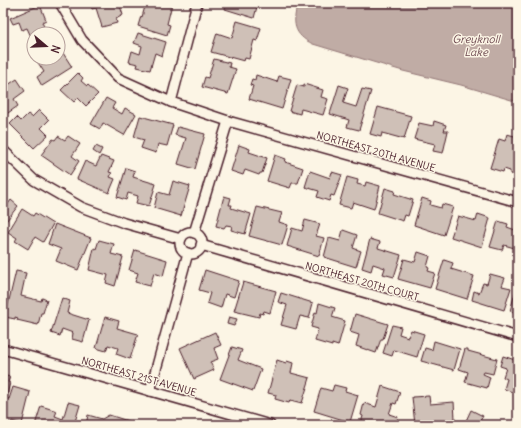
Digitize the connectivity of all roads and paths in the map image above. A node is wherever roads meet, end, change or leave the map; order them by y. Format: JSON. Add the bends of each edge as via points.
{"nodes":[{"id":1,"x":60,"y":3,"type":"edge"},
{"id":2,"x":197,"y":3,"type":"edge"},
{"id":3,"x":171,"y":102,"type":"junction"},
{"id":4,"x":228,"y":121,"type":"junction"},
{"id":5,"x":3,"y":150,"type":"edge"},
{"id":6,"x":518,"y":202,"type":"edge"},
{"id":7,"x":194,"y":233,"type":"junction"},
{"id":8,"x":181,"y":239,"type":"junction"},
{"id":9,"x":201,"y":245,"type":"junction"},
{"id":10,"x":188,"y":253,"type":"junction"},
{"id":11,"x":518,"y":337,"type":"edge"},
{"id":12,"x":3,"y":349,"type":"edge"},
{"id":13,"x":150,"y":391,"type":"junction"},
{"id":14,"x":270,"y":425,"type":"edge"}],
"edges":[{"from":1,"to":3,"type":"street","name":"NORTHEAST 20TH AVENUE","via":[[82,40],[118,78]]},
{"from":2,"to":3,"type":"street"},
{"from":3,"to":4,"type":"street","name":"NORTHEAST 20TH AVENUE"},
{"from":4,"to":6,"type":"street","name":"NORTHEAST 20TH AVENUE"},
{"from":4,"to":7,"type":"street"},
{"from":5,"to":8,"type":"street","via":[[34,180],[81,207],[124,224]]},
{"from":7,"to":8,"type":"street","via":[[185,234]]},
{"from":7,"to":9,"type":"street","via":[[199,236]]},
{"from":8,"to":10,"type":"street","via":[[182,249]]},
{"from":9,"to":10,"type":"street","via":[[198,251]]},
{"from":9,"to":11,"type":"street","name":"NORTHEAST 20TH COURT"},
{"from":10,"to":13,"type":"street"},
{"from":12,"to":13,"type":"street","name":"NORTHEAST 21ST AVENUE"},
{"from":13,"to":14,"type":"street","name":"NORTHEAST 21ST AVENUE"}]}
